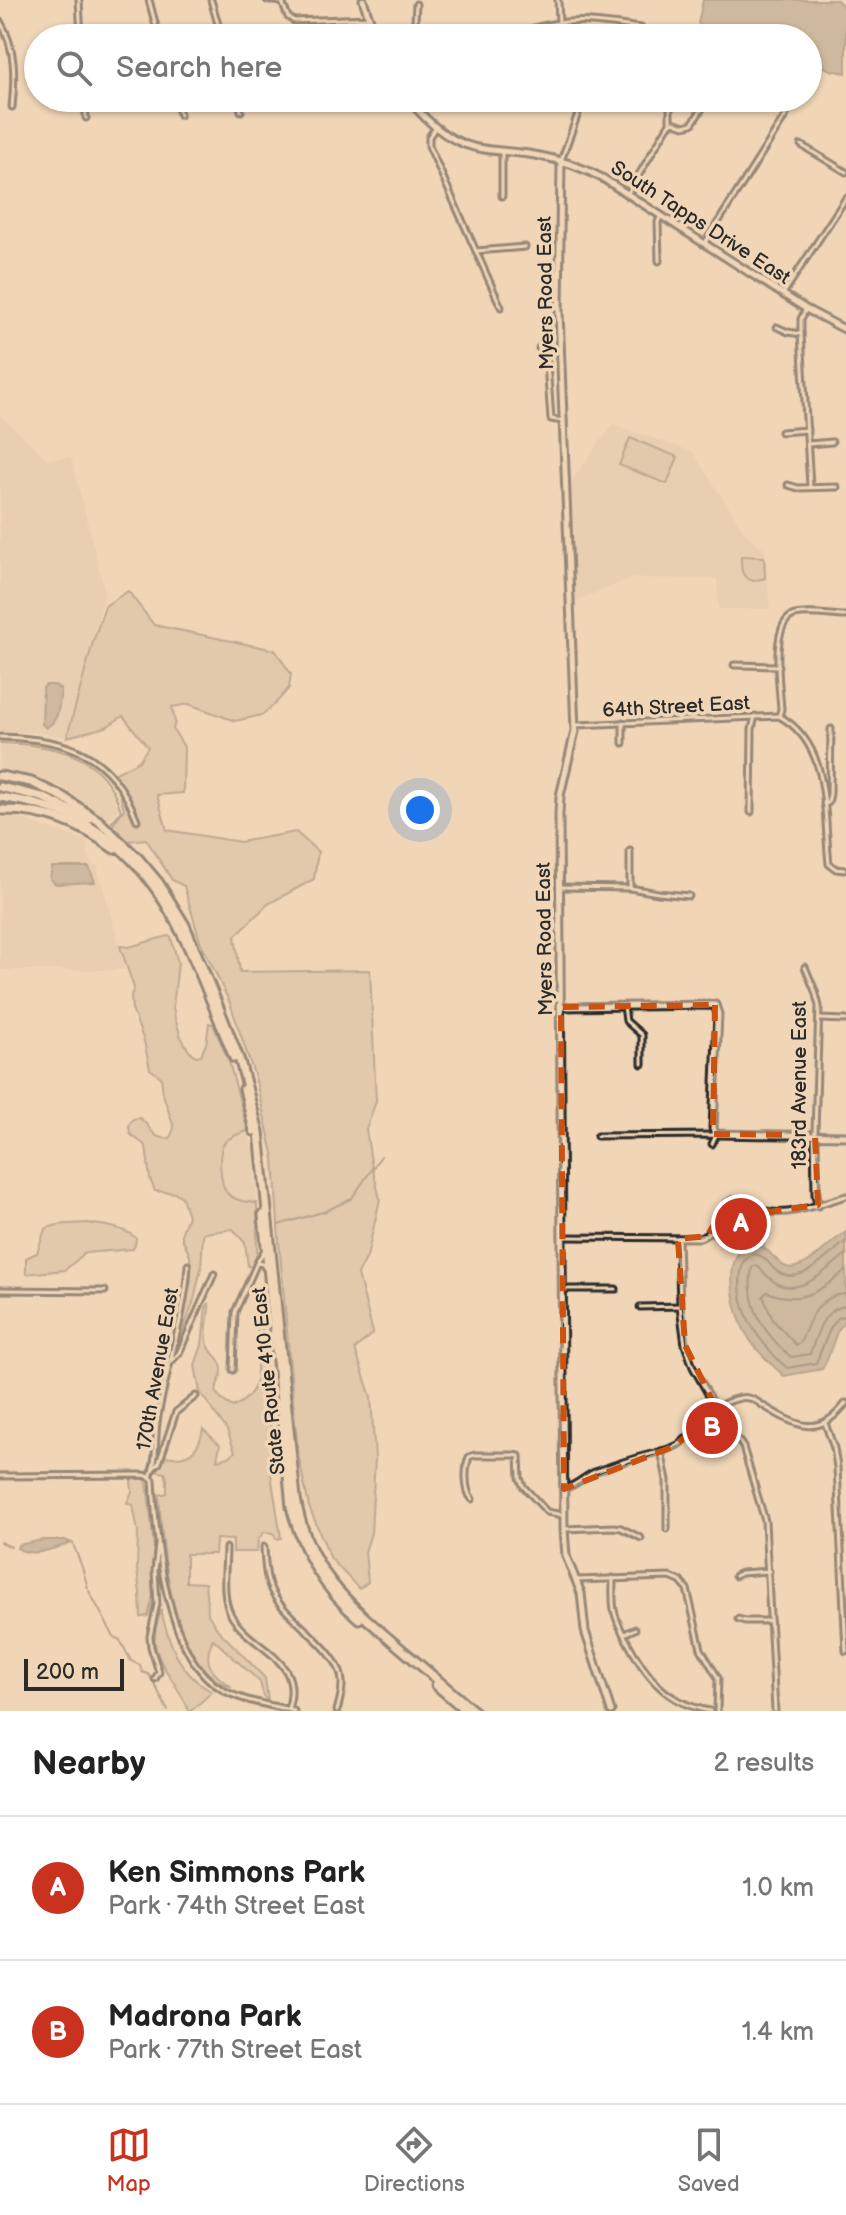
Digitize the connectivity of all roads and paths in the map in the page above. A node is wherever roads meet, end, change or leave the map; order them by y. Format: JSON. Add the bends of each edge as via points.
{"nodes":[{"id":1,"x":79,"y":0,"type":"edge"},
{"id":2,"x":149,"y":0,"type":"edge"},
{"id":3,"x":211,"y":0,"type":"edge"},
{"id":4,"x":267,"y":0,"type":"edge"},
{"id":5,"x":363,"y":0,"type":"edge"},
{"id":6,"x":558,"y":0,"type":"edge"},
{"id":7,"x":416,"y":4,"type":"dead end"},
{"id":8,"x":369,"y":18,"type":"junction"},
{"id":9,"x":0,"y":21,"type":"edge"},
{"id":10,"x":559,"y":23,"type":"junction"},
{"id":11,"x":80,"y":24,"type":"edge"},
{"id":12,"x":155,"y":24,"type":"edge"},
{"id":13,"x":218,"y":24,"type":"edge"},
{"id":14,"x":371,"y":24,"type":"edge"},
{"id":15,"x":415,"y":24,"type":"edge"},
{"id":16,"x":547,"y":24,"type":"edge"},
{"id":17,"x":614,"y":24,"type":"edge"},
{"id":18,"x":12,"y":107,"type":"dead end"},
{"id":19,"x":86,"y":112,"type":"edge"},
{"id":20,"x":179,"y":112,"type":"edge"},
{"id":21,"x":421,"y":112,"type":"edge"},
{"id":22,"x":579,"y":112,"type":"edge"},
{"id":23,"x":670,"y":112,"type":"edge"},
{"id":24,"x":700,"y":112,"type":"edge"},
{"id":25,"x":787,"y":112,"type":"edge"},
{"id":26,"x":180,"y":115,"type":"dead end"},
{"id":27,"x":86,"y":118,"type":"dead end"},
{"id":28,"x":670,"y":124,"type":"junction"},
{"id":29,"x":435,"y":127,"type":"junction"},
{"id":30,"x":801,"y":145,"type":"dead end"},
{"id":31,"x":502,"y":152,"type":"junction"},
{"id":32,"x":561,"y":161,"type":"junction"},
{"id":33,"x":576,"y":166,"type":"junction"},
{"id":34,"x":846,"y":172,"type":"edge"},
{"id":35,"x":559,"y":187,"type":"junction"},
{"id":36,"x":628,"y":193,"type":"junction"},
{"id":37,"x":502,"y":196,"type":"dead end"},
{"id":38,"x":846,"y":198,"type":"edge"},
{"id":39,"x":661,"y":215,"type":"junction"},
{"id":40,"x":705,"y":243,"type":"junction"},
{"id":41,"x":525,"y":247,"type":"dead end"},
{"id":42,"x":476,"y":251,"type":"junction"},
{"id":43,"x":659,"y":261,"type":"dead end"},
{"id":44,"x":783,"y":294,"type":"junction"},
{"id":45,"x":501,"y":307,"type":"dead end"},
{"id":46,"x":806,"y":309,"type":"junction"},
{"id":47,"x":777,"y":327,"type":"dead end"},
{"id":48,"x":846,"y":330,"type":"edge"},
{"id":49,"x":801,"y":334,"type":"junction"},
{"id":50,"x":539,"y":348,"type":"dead end"},
{"id":51,"x":563,"y":421,"type":"junction"},
{"id":52,"x":807,"y":430,"type":"junction"},
{"id":53,"x":781,"y":432,"type":"dead end"},
{"id":54,"x":832,"y":442,"type":"dead end"},
{"id":55,"x":808,"y":444,"type":"junction"},
{"id":56,"x":788,"y":485,"type":"dead end"},
{"id":57,"x":810,"y":487,"type":"junction"},
{"id":58,"x":837,"y":487,"type":"dead end"},
{"id":59,"x":846,"y":616,"type":"edge"},
{"id":60,"x":734,"y":665,"type":"dead end"},
{"id":61,"x":779,"y":666,"type":"junction"},
{"id":62,"x":755,"y":716,"type":"junction"},
{"id":63,"x":779,"y":716,"type":"junction"},
{"id":64,"x":623,"y":722,"type":"junction"},
{"id":65,"x":574,"y":725,"type":"junction"},
{"id":66,"x":831,"y":729,"type":"dead end"},
{"id":67,"x":0,"y":737,"type":"edge"},
{"id":68,"x":623,"y":743,"type":"dead end"},
{"id":69,"x":0,"y":776,"type":"edge"},
{"id":70,"x":0,"y":787,"type":"edge"},
{"id":71,"x":0,"y":797,"type":"edge"},
{"id":72,"x":824,"y":804,"type":"junction"},
{"id":73,"x":0,"y":810,"type":"edge"},
{"id":74,"x":751,"y":812,"type":"dead end"},
{"id":75,"x":137,"y":820,"type":"dead end"},
{"id":76,"x":114,"y":835,"type":"junction"},
{"id":77,"x":630,"y":851,"type":"dead end"},
{"id":78,"x":844,"y":870,"type":"edge"},
{"id":79,"x":559,"y":887,"type":"junction"},
{"id":80,"x":630,"y":888,"type":"junction"},
{"id":81,"x":689,"y":896,"type":"dead end"},
{"id":82,"x":194,"y":960,"type":"junction"},
{"id":83,"x":805,"y":967,"type":"dead end"},
{"id":84,"x":207,"y":985,"type":"junction"},
{"id":85,"x":624,"y":1006,"type":"junction"},
{"id":86,"x":561,"y":1007,"type":"junction"},
{"id":87,"x":819,"y":1019,"type":"junction"},
{"id":88,"x":846,"y":1020,"type":"edge"},
{"id":89,"x":642,"y":1064,"type":"dead end"},
{"id":90,"x":716,"y":1135,"type":"junction"},
{"id":91,"x":815,"y":1135,"type":"junction"},
{"id":92,"x":597,"y":1136,"type":"dead end"},
{"id":93,"x":846,"y":1136,"type":"edge"},
{"id":94,"x":712,"y":1144,"type":"dead end"},
{"id":95,"x":846,"y":1196,"type":"edge"},
{"id":96,"x":818,"y":1205,"type":"junction"},
{"id":97,"x":563,"y":1237,"type":"junction"},
{"id":98,"x":678,"y":1238,"type":"junction"},
{"id":99,"x":266,"y":1247,"type":"junction"},
{"id":100,"x":257,"y":1263,"type":"junction"},
{"id":101,"x":188,"y":1265,"type":"dead end"},
{"id":102,"x":214,"y":1274,"type":"dead end"},
{"id":103,"x":269,"y":1284,"type":"junction"},
{"id":104,"x":563,"y":1289,"type":"junction"},
{"id":105,"x":616,"y":1289,"type":"dead end"},
{"id":106,"x":0,"y":1290,"type":"edge"},
{"id":107,"x":105,"y":1291,"type":"dead end"},
{"id":108,"x":680,"y":1306,"type":"junction"},
{"id":109,"x":640,"y":1307,"type":"dead end"},
{"id":110,"x":169,"y":1364,"type":"junction"},
{"id":111,"x":233,"y":1370,"type":"dead end"},
{"id":112,"x":196,"y":1396,"type":"dead end"},
{"id":113,"x":846,"y":1403,"type":"edge"},
{"id":114,"x":716,"y":1408,"type":"junction"},
{"id":115,"x":825,"y":1423,"type":"junction"},
{"id":116,"x":661,"y":1451,"type":"junction"},
{"id":117,"x":153,"y":1468,"type":"junction"},
{"id":118,"x":0,"y":1476,"type":"edge"},
{"id":119,"x":150,"y":1477,"type":"junction"},
{"id":120,"x":564,"y":1489,"type":"junction"},
{"id":121,"x":472,"y":1499,"type":"dead end"},
{"id":122,"x":563,"y":1515,"type":"junction"},
{"id":123,"x":564,"y":1529,"type":"junction"},
{"id":124,"x":667,"y":1529,"type":"dead end"},
{"id":125,"x":641,"y":1538,"type":"dead end"},
{"id":126,"x":159,"y":1542,"type":"junction"},
{"id":127,"x":264,"y":1547,"type":"dead end"},
{"id":128,"x":226,"y":1548,"type":"dead end"},
{"id":129,"x":769,"y":1571,"type":"junction"},
{"id":130,"x":735,"y":1576,"type":"dead end"},
{"id":131,"x":613,"y":1578,"type":"junction"},
{"id":132,"x":576,"y":1580,"type":"junction"},
{"id":133,"x":738,"y":1619,"type":"dead end"},
{"id":134,"x":770,"y":1621,"type":"junction"},
{"id":135,"x":635,"y":1629,"type":"dead end"},
{"id":136,"x":624,"y":1634,"type":"junction"},
{"id":137,"x":846,"y":1651,"type":"edge"},
{"id":138,"x":155,"y":1679,"type":"dead end"},
{"id":139,"x":689,"y":1705,"type":"junction"},
{"id":140,"x":288,"y":1709,"type":"edge"},
{"id":141,"x":294,"y":1711,"type":"edge"},
{"id":142,"x":337,"y":1711,"type":"edge"},
{"id":143,"x":466,"y":1711,"type":"edge"},
{"id":144,"x":474,"y":1711,"type":"edge"},
{"id":145,"x":611,"y":1711,"type":"edge"},
{"id":146,"x":687,"y":1711,"type":"edge"},
{"id":147,"x":709,"y":1711,"type":"edge"},
{"id":148,"x":717,"y":1711,"type":"edge"},
{"id":149,"x":775,"y":1711,"type":"edge"}],
"edges":[{"from":1,"to":11,"type":"street"},
{"from":2,"to":12,"type":"street"},
{"from":3,"to":13,"type":"street"},
{"from":4,"to":8,"type":"street","via":[[282,2],[294,21]]},
{"from":5,"to":8,"type":"street"},
{"from":6,"to":10,"type":"street"},
{"from":7,"to":15,"type":"street"},
{"from":8,"to":14,"type":"street"},
{"from":9,"to":18,"type":"street","via":[[9,36],[14,68]]},
{"from":10,"to":16,"type":"street"},
{"from":10,"to":17,"type":"street"},
{"from":19,"to":27,"type":"street"},
{"from":20,"to":26,"type":"street"},
{"from":21,"to":29,"type":"street","name":"South Tapps Drive East"},
{"from":22,"to":32,"type":"street"},
{"from":23,"to":28,"type":"street"},
{"from":24,"to":28,"type":"street","via":[[692,124]]},
{"from":25,"to":40,"type":"street"},
{"from":28,"to":36,"type":"street"},
{"from":29,"to":31,"type":"street","name":"South Tapps Drive East","via":[[461,143]]},
{"from":29,"to":42,"type":"street","via":[[429,146]]},
{"from":30,"to":34,"type":"street"},
{"from":31,"to":32,"type":"street","name":"South Tapps Drive East"},
{"from":31,"to":37,"type":"street"},
{"from":32,"to":33,"type":"street","name":"South Tapps Drive East"},
{"from":32,"to":35,"type":"street","name":"Myers Road East"},
{"from":33,"to":35,"type":"street","via":[[567,167]]},
{"from":33,"to":36,"type":"street","name":"South Tapps Drive East"},
{"from":35,"to":51,"type":"street","name":"Myers Road East"},
{"from":36,"to":39,"type":"street","name":"South Tapps Drive East"},
{"from":38,"to":44,"type":"street"},
{"from":39,"to":40,"type":"street","name":"South Tapps Drive East"},
{"from":39,"to":43,"type":"street"},
{"from":40,"to":44,"type":"street","name":"South Tapps Drive East"},
{"from":41,"to":42,"type":"street"},
{"from":42,"to":45,"type":"street"},
{"from":44,"to":46,"type":"street","name":"South Tapps Drive East"},
{"from":46,"to":48,"type":"street","name":"South Tapps Drive East"},
{"from":46,"to":49,"type":"street"},
{"from":47,"to":49,"type":"street"},
{"from":49,"to":52,"type":"street"},
{"from":50,"to":51,"type":"street","via":[[547,364],[550,415]]},
{"from":51,"to":65,"type":"street","name":"Myers Road East"},
{"from":52,"to":53,"type":"street"},
{"from":52,"to":55,"type":"street"},
{"from":54,"to":55,"type":"street"},
{"from":55,"to":57,"type":"street"},
{"from":56,"to":57,"type":"street"},
{"from":57,"to":58,"type":"street"},
{"from":59,"to":61,"type":"street","via":[[789,617],[780,634]]},
{"from":60,"to":61,"type":"street"},
{"from":61,"to":63,"type":"street"},
{"from":62,"to":63,"type":"street","name":"64th Street East"},
{"from":62,"to":64,"type":"street","name":"64th Street East"},
{"from":62,"to":74,"type":"street"},
{"from":63,"to":72,"type":"street","via":[[812,748]]},
{"from":64,"to":65,"type":"street","name":"64th Street East"},
{"from":64,"to":68,"type":"street"},
{"from":65,"to":79,"type":"street","name":"Myers Road East","via":[[560,796]]},
{"from":66,"to":72,"type":"street","via":[[830,794]]},
{"from":67,"to":75,"type":"street","via":[[49,741],[87,755],[115,780]]},
{"from":69,"to":76,"type":"highway","via":[[50,789]]},
{"from":70,"to":76,"type":"highway","via":[[57,802]]},
{"from":71,"to":82,"type":"highway","via":[[57,810],[113,842],[161,895]]},
{"from":72,"to":78,"type":"street","via":[[829,860]]},
{"from":73,"to":82,"type":"highway","via":[[56,817],[113,848],[152,888]]},
{"from":76,"to":84,"type":"highway","via":[[172,903]]},
{"from":77,"to":80,"type":"street"},
{"from":79,"to":80,"type":"street"},
{"from":79,"to":86,"type":"street","name":"Myers Road East"},
{"from":80,"to":81,"type":"street"},
{"from":82,"to":84,"type":"highway"},
{"from":83,"to":87,"type":"street","name":"183rd Avenue East","via":[[817,996]]},
{"from":84,"to":99,"type":"highway","name":"State Route 410 East","via":[[245,1091]]},
{"from":84,"to":144,"type":"highway","name":"State Route 410 East","via":[[240,1061],[259,1132],[304,1535],[323,1573],[348,1602]]},
{"from":85,"to":86,"type":"street"},
{"from":85,"to":89,"type":"street","via":[[626,1021],[642,1035]]},
{"from":85,"to":90,"type":"street","via":[[717,1006]]},
{"from":86,"to":97,"type":"street","name":"Myers Road East"},
{"from":87,"to":88,"type":"street"},
{"from":87,"to":91,"type":"street","name":"183rd Avenue East"},
{"from":90,"to":91,"type":"street"},
{"from":90,"to":92,"type":"street"},
{"from":90,"to":94,"type":"street"},
{"from":91,"to":93,"type":"street"},
{"from":91,"to":96,"type":"street","name":"183rd Avenue East"},
{"from":95,"to":96,"type":"street"},
{"from":96,"to":98,"type":"street","via":[[769,1212],[735,1199],[707,1236]]},
{"from":97,"to":98,"type":"street"},
{"from":97,"to":104,"type":"street","name":"Myers Road East"},
{"from":98,"to":108,"type":"street"},
{"from":99,"to":100,"type":"street"},
{"from":99,"to":103,"type":"highway","name":"State Route 410 East"},
{"from":100,"to":103,"type":"street","via":[[265,1267]]},
{"from":100,"to":111,"type":"street","via":[[235,1308]]},
{"from":101,"to":110,"type":"street","name":"170th Avenue East"},
{"from":102,"to":110,"type":"street","via":[[179,1353]]},
{"from":103,"to":143,"type":"highway","name":"State Route 410 East","via":[[290,1500],[306,1552],[345,1606]]},
{"from":104,"to":105,"type":"street"},
{"from":104,"to":120,"type":"street","name":"Myers Road East"},
{"from":106,"to":107,"type":"street"},
{"from":108,"to":109,"type":"street"},
{"from":108,"to":114,"type":"street","via":[[688,1356]]},
{"from":110,"to":117,"type":"street","name":"170th Avenue East"},
{"from":112,"to":117,"type":"street","via":[[176,1412]]},
{"from":113,"to":115,"type":"street"},
{"from":114,"to":115,"type":"street","via":[[747,1397],[798,1425]]},
{"from":114,"to":116,"type":"street","via":[[678,1445]]},
{"from":114,"to":129,"type":"street","via":[[743,1447],[765,1521]]},
{"from":115,"to":137,"type":"street","via":[[837,1467]]},
{"from":116,"to":120,"type":"street","via":[[601,1469]]},
{"from":116,"to":124,"type":"street"},
{"from":117,"to":119,"type":"street","name":"170th Avenue East"},
{"from":118,"to":119,"type":"street"},
{"from":119,"to":126,"type":"street"},
{"from":120,"to":122,"type":"street","name":"Myers Road East"},
{"from":121,"to":122,"type":"street","via":[[467,1492],[469,1457],[514,1455],[519,1456],[523,1486],[547,1512]]},
{"from":122,"to":123,"type":"street","name":"Myers Road East"},
{"from":123,"to":125,"type":"street","via":[[614,1527]]},
{"from":123,"to":132,"type":"street","name":"Myers Road East","via":[[566,1556]]},
{"from":126,"to":138,"type":"street","via":[[150,1636],[159,1672]]},
{"from":126,"to":140,"type":"street","via":[[165,1589],[198,1669],[231,1694]]},
{"from":127,"to":142,"type":"street","via":[[265,1571],[276,1600],[339,1670]]},
{"from":128,"to":140,"type":"street","via":[[229,1612],[286,1671]]},
{"from":129,"to":130,"type":"street"},
{"from":129,"to":134,"type":"street"},
{"from":131,"to":132,"type":"street"},
{"from":131,"to":136,"type":"street","via":[[614,1611]]},
{"from":131,"to":148,"type":"street","via":[[670,1577],[687,1589],[701,1649],[718,1678]]},
{"from":132,"to":145,"type":"street","name":"Myers Road East","via":[[585,1631]]},
{"from":133,"to":134,"type":"street"},
{"from":134,"to":149,"type":"street"},
{"from":135,"to":136,"type":"street"},
{"from":136,"to":139,"type":"street","via":[[649,1677]]},
{"from":139,"to":146,"type":"street"},
{"from":139,"to":147,"type":"street"},
{"from":140,"to":141,"type":"street"}]}
